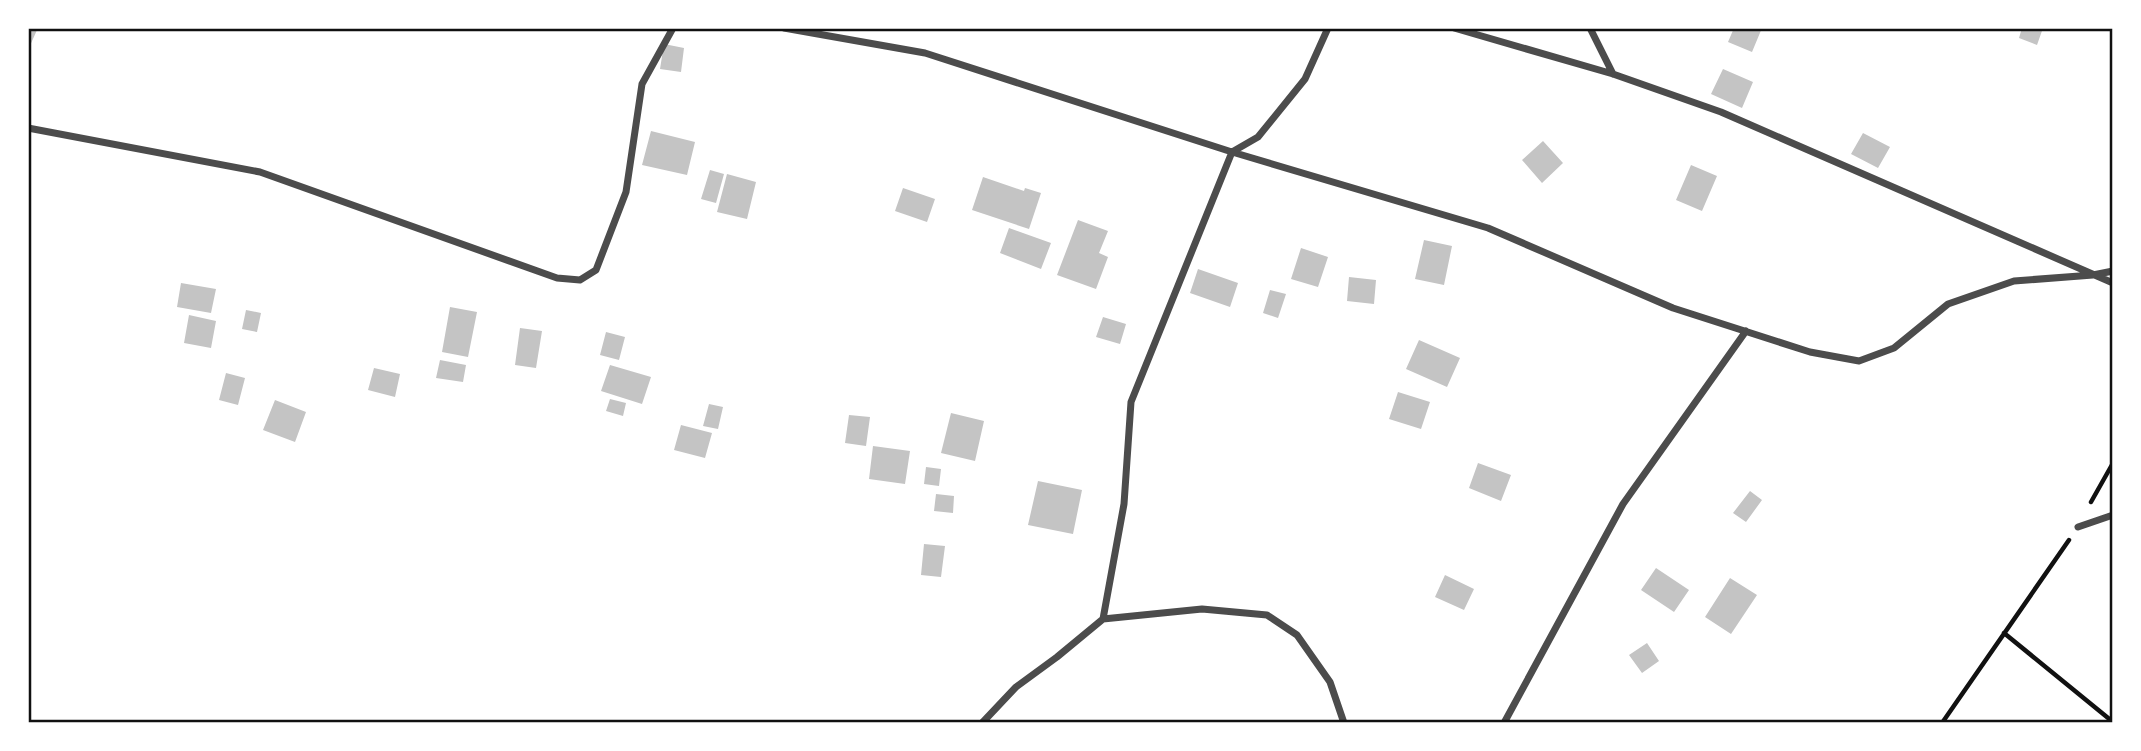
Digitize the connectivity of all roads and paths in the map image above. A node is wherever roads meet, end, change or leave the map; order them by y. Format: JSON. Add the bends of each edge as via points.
{"nodes":[{"id":1,"x":673,"y":28,"type":"edge"},
{"id":2,"x":784,"y":28,"type":"edge"},
{"id":3,"x":1328,"y":28,"type":"edge"},
{"id":4,"x":1454,"y":28,"type":"edge"},
{"id":5,"x":1590,"y":28,"type":"edge"},
{"id":6,"x":1613,"y":74,"type":"junction"},
{"id":7,"x":28,"y":128,"type":"edge"},
{"id":8,"x":1232,"y":152,"type":"junction"},
{"id":9,"x":2113,"y":271,"type":"edge"},
{"id":10,"x":2093,"y":275,"type":"junction"},
{"id":11,"x":2113,"y":283,"type":"edge"},
{"id":12,"x":1746,"y":331,"type":"junction"},
{"id":13,"x":2113,"y":463,"type":"edge"},
{"id":14,"x":2113,"y":515,"type":"edge"},
{"id":15,"x":2078,"y":527,"type":"junction"},
{"id":16,"x":1103,"y":619,"type":"junction"},
{"id":17,"x":2004,"y":633,"type":"junction"},
{"id":18,"x":2113,"y":722,"type":"edge"},
{"id":19,"x":982,"y":723,"type":"edge"},
{"id":20,"x":1344,"y":723,"type":"edge"},
{"id":21,"x":1504,"y":723,"type":"edge"},
{"id":22,"x":1942,"y":723,"type":"edge"}],
"edges":[{"from":1,"to":7,"type":"street","via":[[642,84],[626,192],[596,270],[580,281],[557,278],[260,172]]},
{"from":2,"to":8,"type":"street","via":[[925,53]]},
{"from":3,"to":8,"type":"street","via":[[1306,79],[1258,136]]},
{"from":4,"to":6,"type":"street"},
{"from":5,"to":6,"type":"street"},
{"from":6,"to":10,"type":"street","via":[[1721,112]]},
{"from":8,"to":12,"type":"street","via":[[1488,228],[1673,308]]},
{"from":8,"to":16,"type":"street","via":[[1131,402],[1124,504]]},
{"from":9,"to":10,"type":"street"},
{"from":10,"to":11,"type":"street"},
{"from":10,"to":12,"type":"street","via":[[2014,281],[1948,304],[1894,348],[1859,361],[1810,352]]},
{"from":12,"to":21,"type":"street","via":[[1623,503]]},
{"from":13,"to":15,"type":"path"},
{"from":14,"to":15,"type":"street"},
{"from":15,"to":17,"type":"path"},
{"from":16,"to":19,"type":"street","via":[[1016,687]]},
{"from":16,"to":20,"type":"street","via":[[1202,609],[1267,615],[1297,635],[1330,682]]},
{"from":17,"to":18,"type":"path"},
{"from":17,"to":22,"type":"path"}]}
